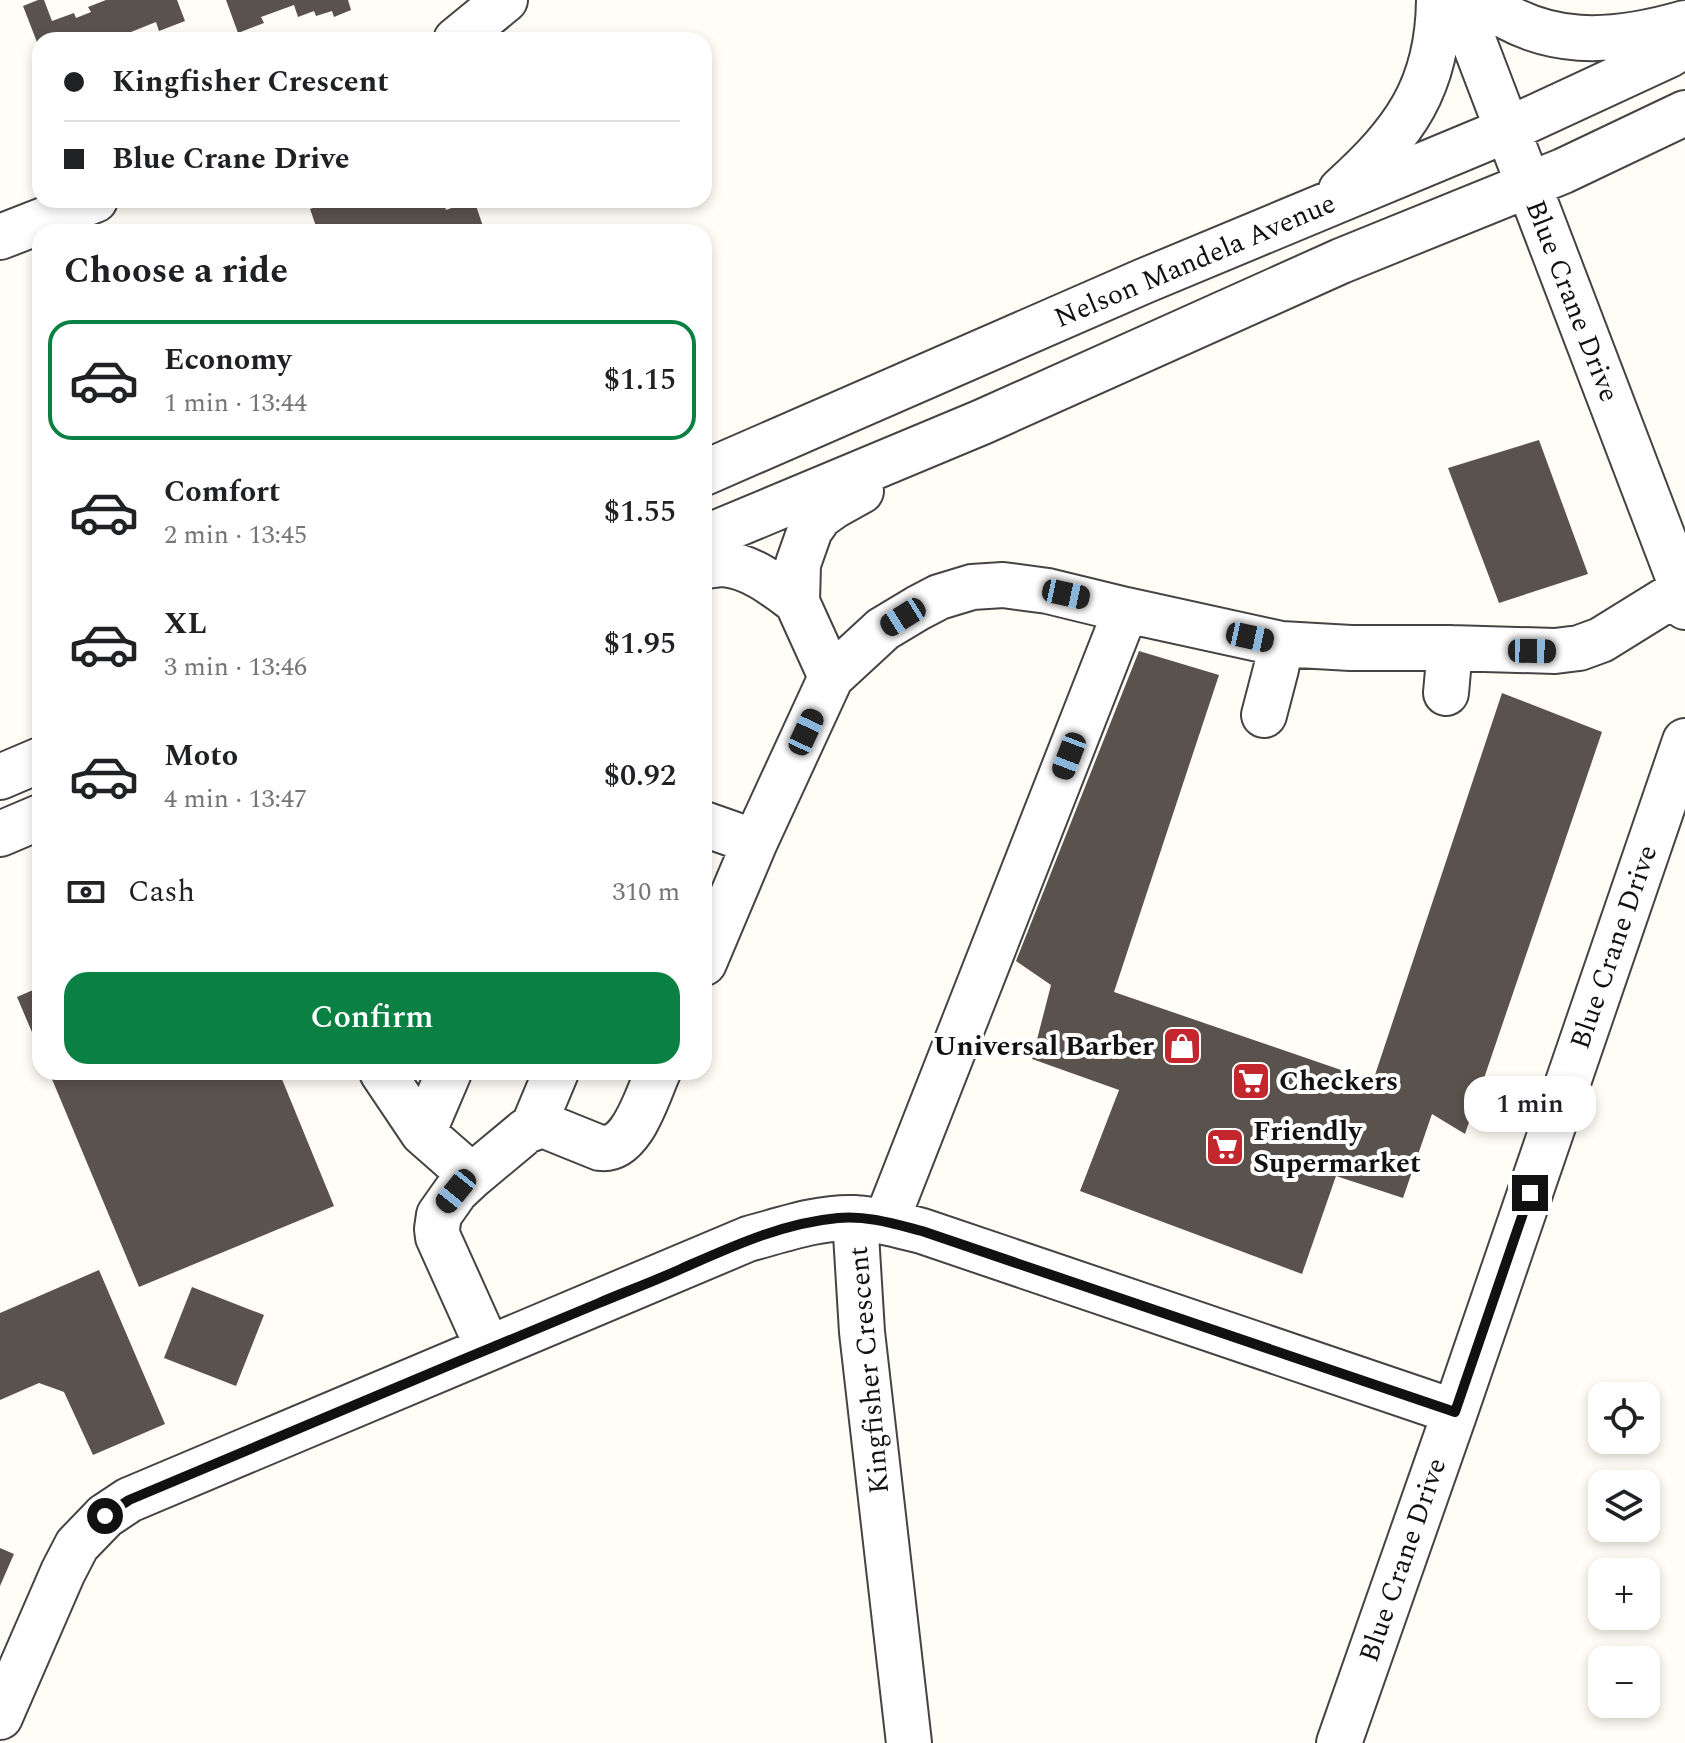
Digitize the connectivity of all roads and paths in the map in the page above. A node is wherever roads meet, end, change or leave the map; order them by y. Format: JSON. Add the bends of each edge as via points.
{"nodes":[{"id":1,"x":505,"y":0,"type":"edge"},
{"id":2,"x":1439,"y":0,"type":"edge"},
{"id":3,"x":1458,"y":0,"type":"edge"},
{"id":4,"x":1481,"y":0,"type":"edge"},
{"id":5,"x":1685,"y":23,"type":"edge"},
{"id":6,"x":466,"y":32,"type":"edge"},
{"id":7,"x":1685,"y":45,"type":"edge"},
{"id":8,"x":1685,"y":113,"type":"edge"},
{"id":9,"x":1507,"y":130,"type":"junction"},
{"id":10,"x":1527,"y":185,"type":"junction"},
{"id":11,"x":1321,"y":207,"type":"junction"},
{"id":12,"x":74,"y":208,"type":"edge"},
{"id":13,"x":33,"y":224,"type":"edge"},
{"id":14,"x":32,"y":225,"type":"edge"},
{"id":15,"x":0,"y":237,"type":"edge"},
{"id":16,"x":982,"y":422,"type":"junction"},
{"id":17,"x":712,"y":469,"type":"edge"},
{"id":18,"x":712,"y":535,"type":"edge"},
{"id":19,"x":712,"y":565,"type":"edge"},
{"id":20,"x":1681,"y":576,"type":"edge"},
{"id":21,"x":797,"y":602,"type":"junction"},
{"id":22,"x":1126,"y":610,"type":"junction"},
{"id":23,"x":1281,"y":644,"type":"junction"},
{"id":24,"x":1450,"y":648,"type":"junction"},
{"id":25,"x":831,"y":677,"type":"junction"},
{"id":26,"x":1446,"y":693,"type":"dead end"},
{"id":27,"x":1264,"y":715,"type":"dead end"},
{"id":28,"x":1685,"y":741,"type":"edge"},
{"id":29,"x":32,"y":763,"type":"edge"},
{"id":30,"x":0,"y":777,"type":"edge"},
{"id":31,"x":32,"y":820,"type":"edge"},
{"id":32,"x":712,"y":827,"type":"edge"},
{"id":33,"x":0,"y":834,"type":"edge"},
{"id":34,"x":755,"y":842,"type":"junction"},
{"id":35,"x":712,"y":944,"type":"edge"},
{"id":36,"x":387,"y":1080,"type":"edge"},
{"id":37,"x":446,"y":1080,"type":"edge"},
{"id":38,"x":553,"y":1080,"type":"edge"},
{"id":39,"x":654,"y":1080,"type":"edge"},
{"id":40,"x":533,"y":1127,"type":"junction"},
{"id":41,"x":423,"y":1133,"type":"junction"},
{"id":42,"x":472,"y":1176,"type":"junction"},
{"id":43,"x":870,"y":1220,"type":"junction"},
{"id":44,"x":488,"y":1348,"type":"junction"},
{"id":45,"x":1455,"y":1412,"type":"junction"},
{"id":46,"x":0,"y":1717,"type":"edge"},
{"id":47,"x":909,"y":1743,"type":"edge"},
{"id":48,"x":1339,"y":1743,"type":"edge"}],
"edges":[{"from":1,"to":6,"type":"street"},
{"from":2,"to":11,"type":"street","via":[[1435,46],[1418,100],[1373,160]]},
{"from":3,"to":9,"type":"street","name":"Blue Crane Drive"},
{"from":4,"to":5,"type":"street","via":[[1537,31],[1568,38],[1611,39]]},
{"from":7,"to":9,"type":"street","name":"Nelson Mandela Avenue"},
{"from":8,"to":10,"type":"street","name":"Nelson Mandela Avenue"},
{"from":9,"to":10,"type":"street","name":"Blue Crane Drive"},
{"from":9,"to":11,"type":"street","name":"Nelson Mandela Avenue"},
{"from":10,"to":16,"type":"street","name":"Nelson Mandela Avenue","via":[[1341,261]]},
{"from":10,"to":20,"type":"street","name":"Blue Crane Drive"},
{"from":11,"to":17,"type":"street","name":"Nelson Mandela Avenue"},
{"from":12,"to":13,"type":"street"},
{"from":14,"to":15,"type":"street"},
{"from":16,"to":18,"type":"street","name":"Nelson Mandela Avenue"},
{"from":16,"to":21,"type":"street","via":[[820,516],[798,564]]},
{"from":19,"to":21,"type":"street","via":[[747,570]]},
{"from":20,"to":24,"type":"street","via":[[1601,640],[1579,648]]},
{"from":21,"to":25,"type":"street"},
{"from":22,"to":23,"type":"street"},
{"from":22,"to":25,"type":"street","via":[[1048,591],[972,587],[939,597],[883,629]]},
{"from":22,"to":43,"type":"street"},
{"from":23,"to":24,"type":"street"},
{"from":23,"to":27,"type":"street"},
{"from":24,"to":26,"type":"street"},
{"from":25,"to":34,"type":"street"},
{"from":28,"to":45,"type":"street","name":"Blue Crane Drive"},
{"from":29,"to":30,"type":"street"},
{"from":31,"to":33,"type":"street"},
{"from":32,"to":34,"type":"street"},
{"from":34,"to":35,"type":"street"},
{"from":36,"to":41,"type":"street"},
{"from":37,"to":41,"type":"street"},
{"from":38,"to":40,"type":"street"},
{"from":39,"to":40,"type":"street","via":[[626,1139],[608,1149],[543,1125]]},
{"from":40,"to":42,"type":"street"},
{"from":41,"to":42,"type":"street"},
{"from":42,"to":44,"type":"street","via":[[439,1215],[437,1229]]},
{"from":43,"to":44,"type":"street","name":"Kingfisher Crescent","via":[[828,1220],[748,1239]]},
{"from":43,"to":45,"type":"street","via":[[922,1231]]},
{"from":43,"to":47,"type":"street","name":"Kingfisher Crescent","via":[[862,1332]]},
{"from":44,"to":46,"type":"street","name":"Kingfisher Crescent","via":[[129,1500],[105,1516],[77,1545]]},
{"from":45,"to":48,"type":"street","name":"Blue Crane Drive"}]}
